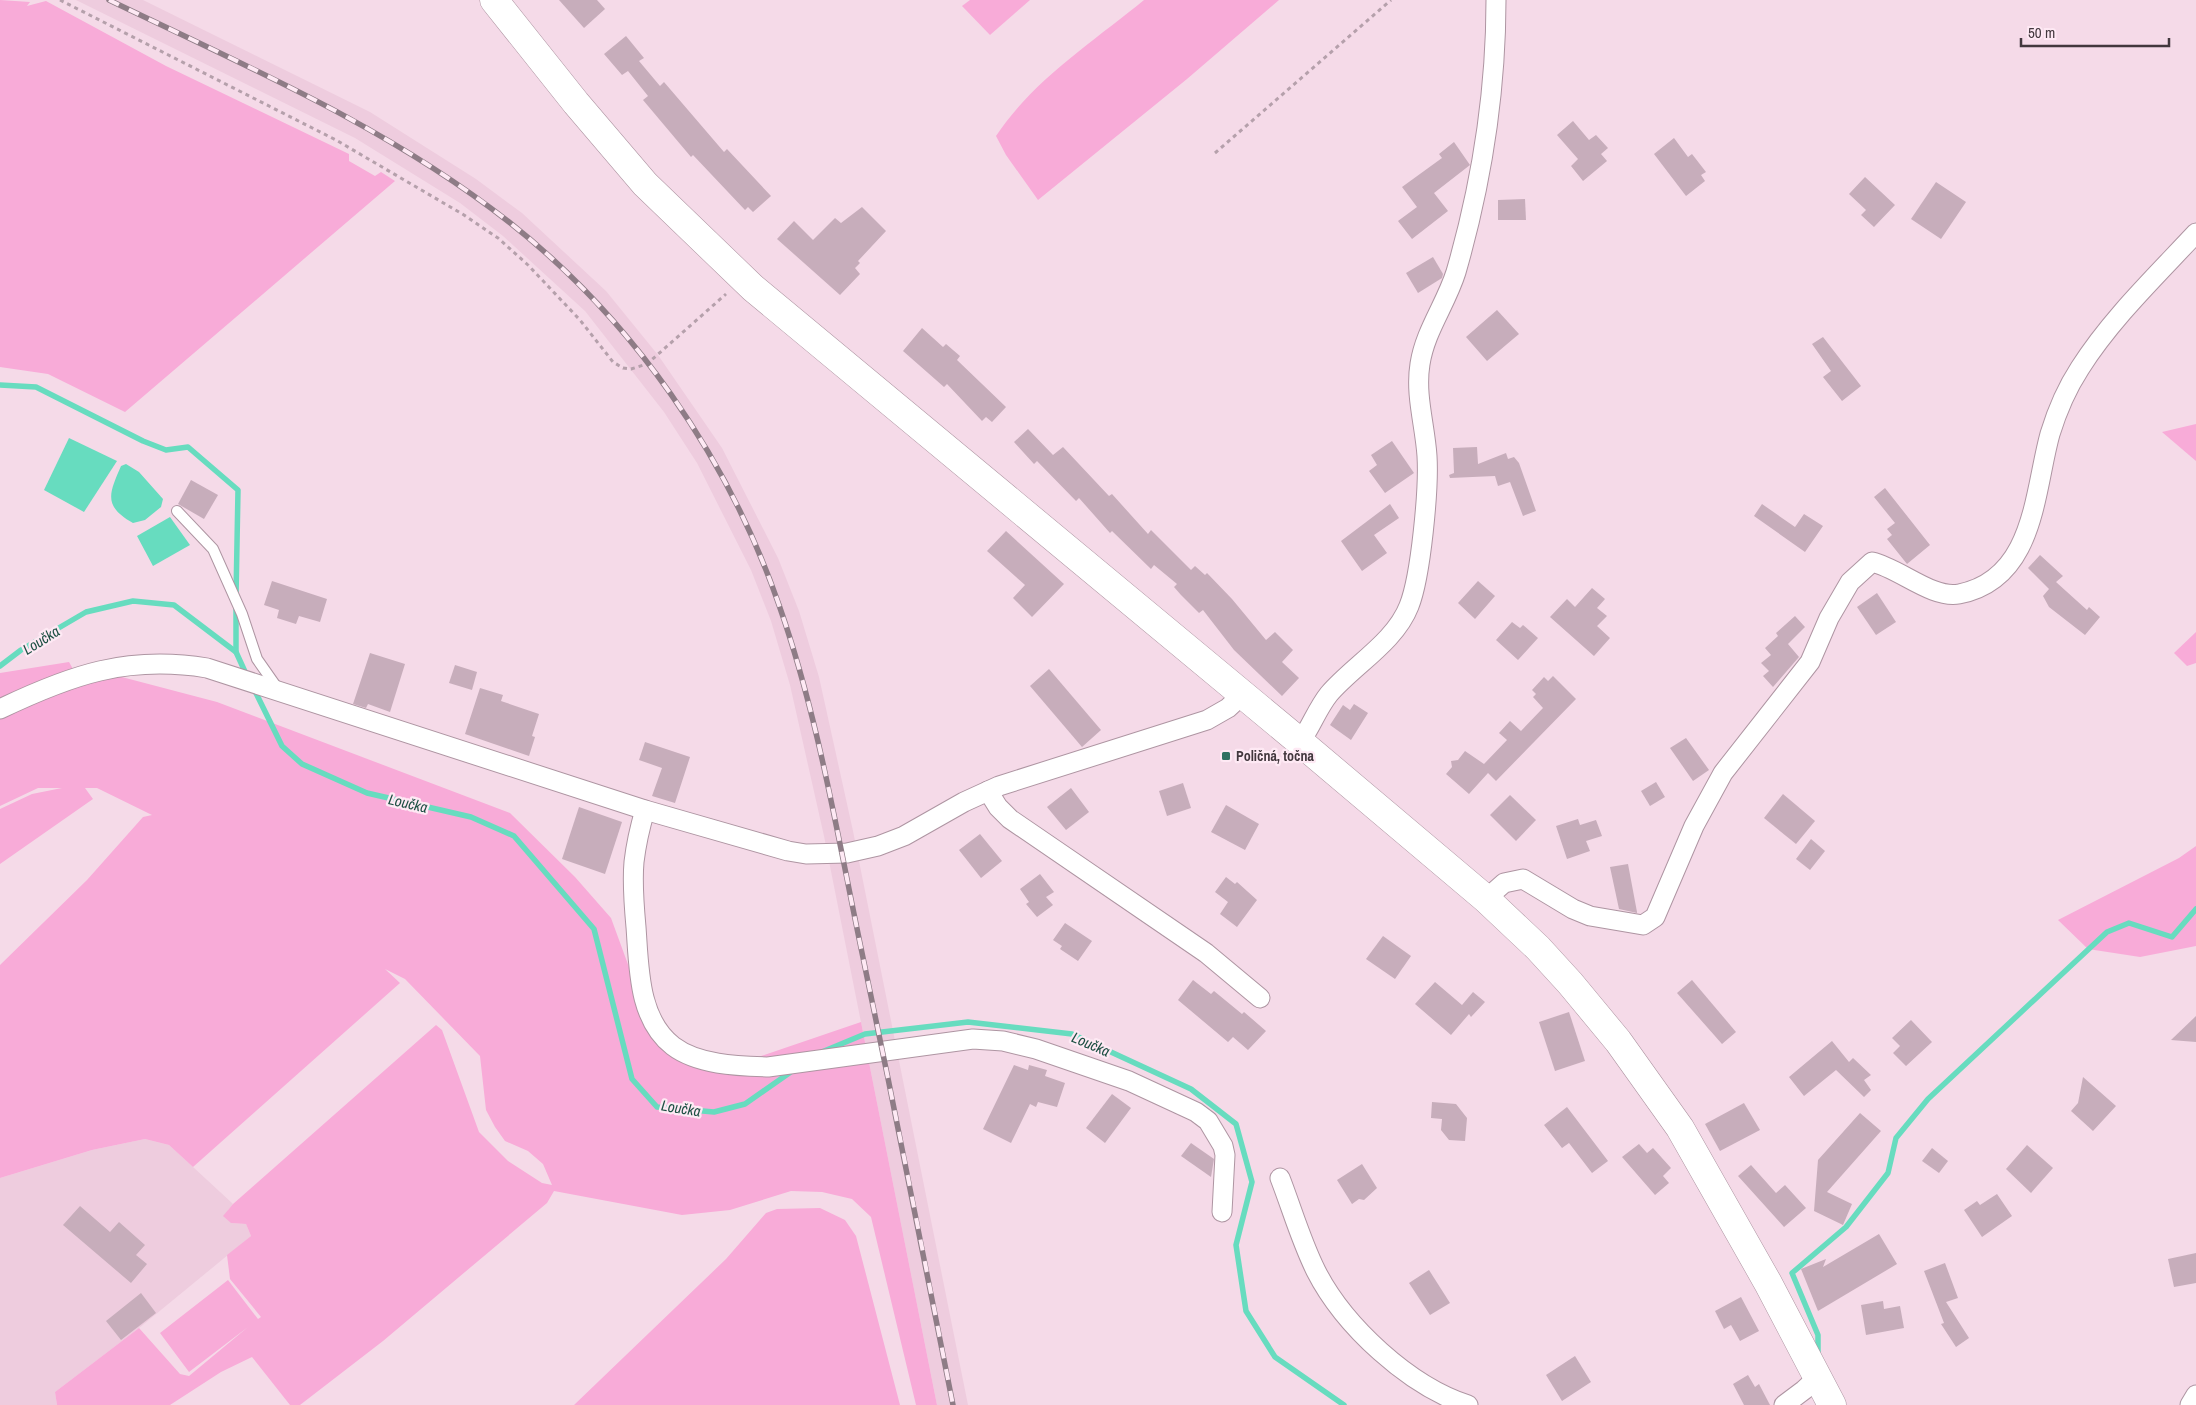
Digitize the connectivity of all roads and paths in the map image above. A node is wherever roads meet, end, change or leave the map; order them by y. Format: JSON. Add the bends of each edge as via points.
{"nodes":[{"id":1,"x":60,"y":0,"type":"edge"},
{"id":2,"x":494,"y":0,"type":"edge"},
{"id":3,"x":1391,"y":0,"type":"edge"},
{"id":4,"x":1496,"y":0,"type":"edge"},
{"id":5,"x":1215,"y":153,"type":"dead end"},
{"id":6,"x":2196,"y":233,"type":"edge"},
{"id":7,"x":743,"y":279,"type":"junction"},
{"id":8,"x":177,"y":511,"type":"dead end"},
{"id":9,"x":272,"y":689,"type":"junction"},
{"id":10,"x":1242,"y":694,"type":"junction"},
{"id":11,"x":0,"y":710,"type":"edge"},
{"id":12,"x":1300,"y":742,"type":"junction"},
{"id":13,"x":988,"y":791,"type":"junction"},
{"id":14,"x":645,"y":810,"type":"junction"},
{"id":15,"x":1486,"y":899,"type":"junction"},
{"id":16,"x":1260,"y":998,"type":"dead end"},
{"id":17,"x":1280,"y":1178,"type":"dead end"},
{"id":18,"x":1222,"y":1212,"type":"dead end"},
{"id":19,"x":1818,"y":1377,"type":"junction"},
{"id":20,"x":2196,"y":1395,"type":"edge"},
{"id":21,"x":1468,"y":1405,"type":"edge"},
{"id":22,"x":1784,"y":1405,"type":"edge"},
{"id":23,"x":1832,"y":1405,"type":"edge"},
{"id":24,"x":2190,"y":1405,"type":"edge"}],
"edges":[{"from":1,"to":7,"type":"path","via":[[336,140],[464,215],[498,238],[528,265],[580,320],[608,356],[623,368],[647,364]]},
{"from":2,"to":7,"type":"main road","via":[[645,184]]},
{"from":3,"to":5,"type":"path"},
{"from":4,"to":12,"type":"street","via":[[1493,90],[1472,214],[1454,278],[1431,326],[1420,364],[1419,403],[1427,477],[1414,592],[1400,622],[1330,693]]},
{"from":6,"to":15,"type":"street","via":[[2099,340],[2064,397],[2050,433],[2025,538],[2004,570],[1990,582],[1958,594],[1936,591],[1888,566],[1872,562],[1850,582],[1829,618],[1810,662],[1723,773],[1694,826],[1655,917],[1644,924],[1590,916],[1572,909],[1523,879],[1504,883]]},
{"from":7,"to":10,"type":"main road"},
{"from":8,"to":9,"type":"lane","via":[[213,549]]},
{"from":9,"to":11,"type":"street","via":[[207,668],[147,662],[72,678]]},
{"from":9,"to":14,"type":"street"},
{"from":10,"to":12,"type":"main road"},
{"from":10,"to":13,"type":"street","via":[[1228,708],[1207,720]]},
{"from":12,"to":15,"type":"main road"},
{"from":13,"to":14,"type":"street","via":[[892,841],[864,850],[830,855],[788,851]]},
{"from":13,"to":16,"type":"street","via":[[1010,819],[1194,945]]},
{"from":14,"to":18,"type":"street","via":[[635,854],[633,886],[641,988],[654,1024],[673,1046],[703,1060],[742,1067],[768,1067],[973,1039],[1036,1049],[1129,1081],[1171,1099],[1208,1121],[1218,1134],[1225,1155]]},
{"from":15,"to":19,"type":"main road","via":[[1570,983],[1649,1082],[1707,1172]]},
{"from":17,"to":21,"type":"street","via":[[1317,1272],[1349,1317],[1417,1380]]},
{"from":19,"to":22,"type":"street"},
{"from":19,"to":23,"type":"main road"},
{"from":20,"to":24,"type":"street"}]}
